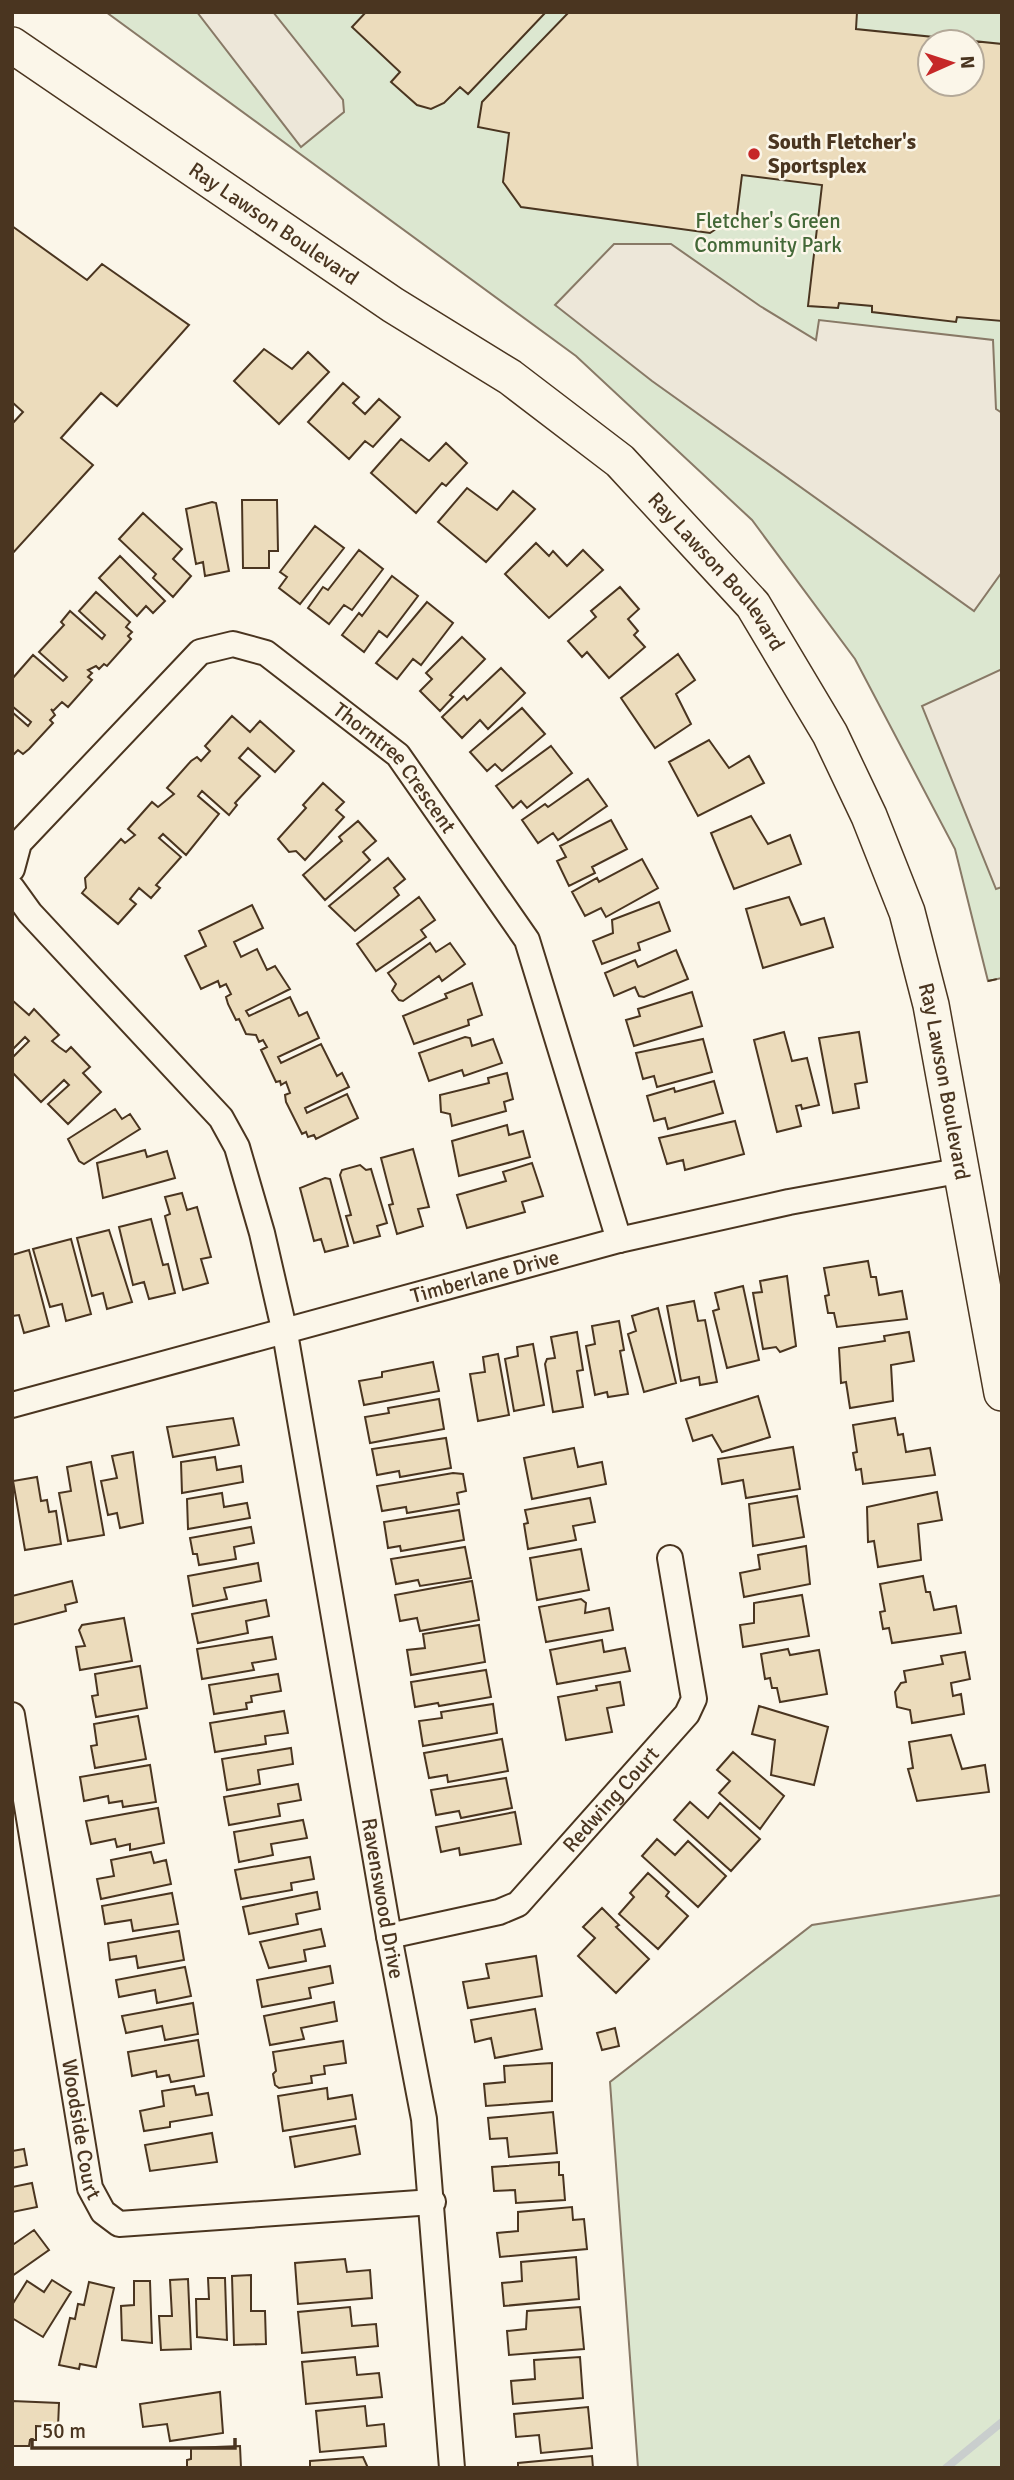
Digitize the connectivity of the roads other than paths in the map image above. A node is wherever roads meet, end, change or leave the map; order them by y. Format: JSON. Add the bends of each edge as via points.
{"nodes":[{"id":1,"x":12,"y":45,"type":"edge"},
{"id":2,"x":12,"y":869,"type":"edge"},
{"id":3,"x":12,"y":888,"type":"edge"},
{"id":4,"x":963,"y":1170,"type":"junction"},
{"id":5,"x":619,"y":1240,"type":"junction"},
{"id":6,"x":285,"y":1333,"type":"junction"},
{"id":7,"x":1002,"y":1393,"type":"edge"},
{"id":8,"x":12,"y":1405,"type":"edge"},
{"id":9,"x":670,"y":1558,"type":"dead end"},
{"id":10,"x":12,"y":1715,"type":"edge"},
{"id":11,"x":389,"y":1936,"type":"junction"},
{"id":12,"x":433,"y":2202,"type":"junction"},
{"id":13,"x":452,"y":2468,"type":"edge"}],
"edges":[{"from":1,"to":4,"type":"street","name":"Ray Lawson Boulevard","via":[[393,305],[510,377],[620,461],[752,605],[830,734],[907,912],[931,1005]]},
{"from":2,"to":5,"type":"street","name":"Thorntree Crescent","via":[[19,843],[200,652],[233,644],[266,653],[398,755],[527,940]]},
{"from":3,"to":6,"type":"street","via":[[220,1118],[237,1147]]},
{"from":4,"to":5,"type":"street","name":"Timberlane Drive"},
{"from":4,"to":7,"type":"street","name":"Ray Lawson Boulevard"},
{"from":5,"to":6,"type":"street","name":"Timberlane Drive"},
{"from":6,"to":8,"type":"street","name":"Timberlane Drive"},
{"from":6,"to":11,"type":"street","name":"Ravenswood Drive"},
{"from":9,"to":11,"type":"street","name":"Redwing Court","via":[[694,1699],[687,1714],[518,1904]]},
{"from":10,"to":12,"type":"street","name":"Woodside Court","via":[[90,2189],[103,2212],[119,2224]]},
{"from":11,"to":12,"type":"street","name":"Ravenswood Drive","via":[[424,2119]]},
{"from":12,"to":13,"type":"street","name":"Ravenswood Drive"}]}
